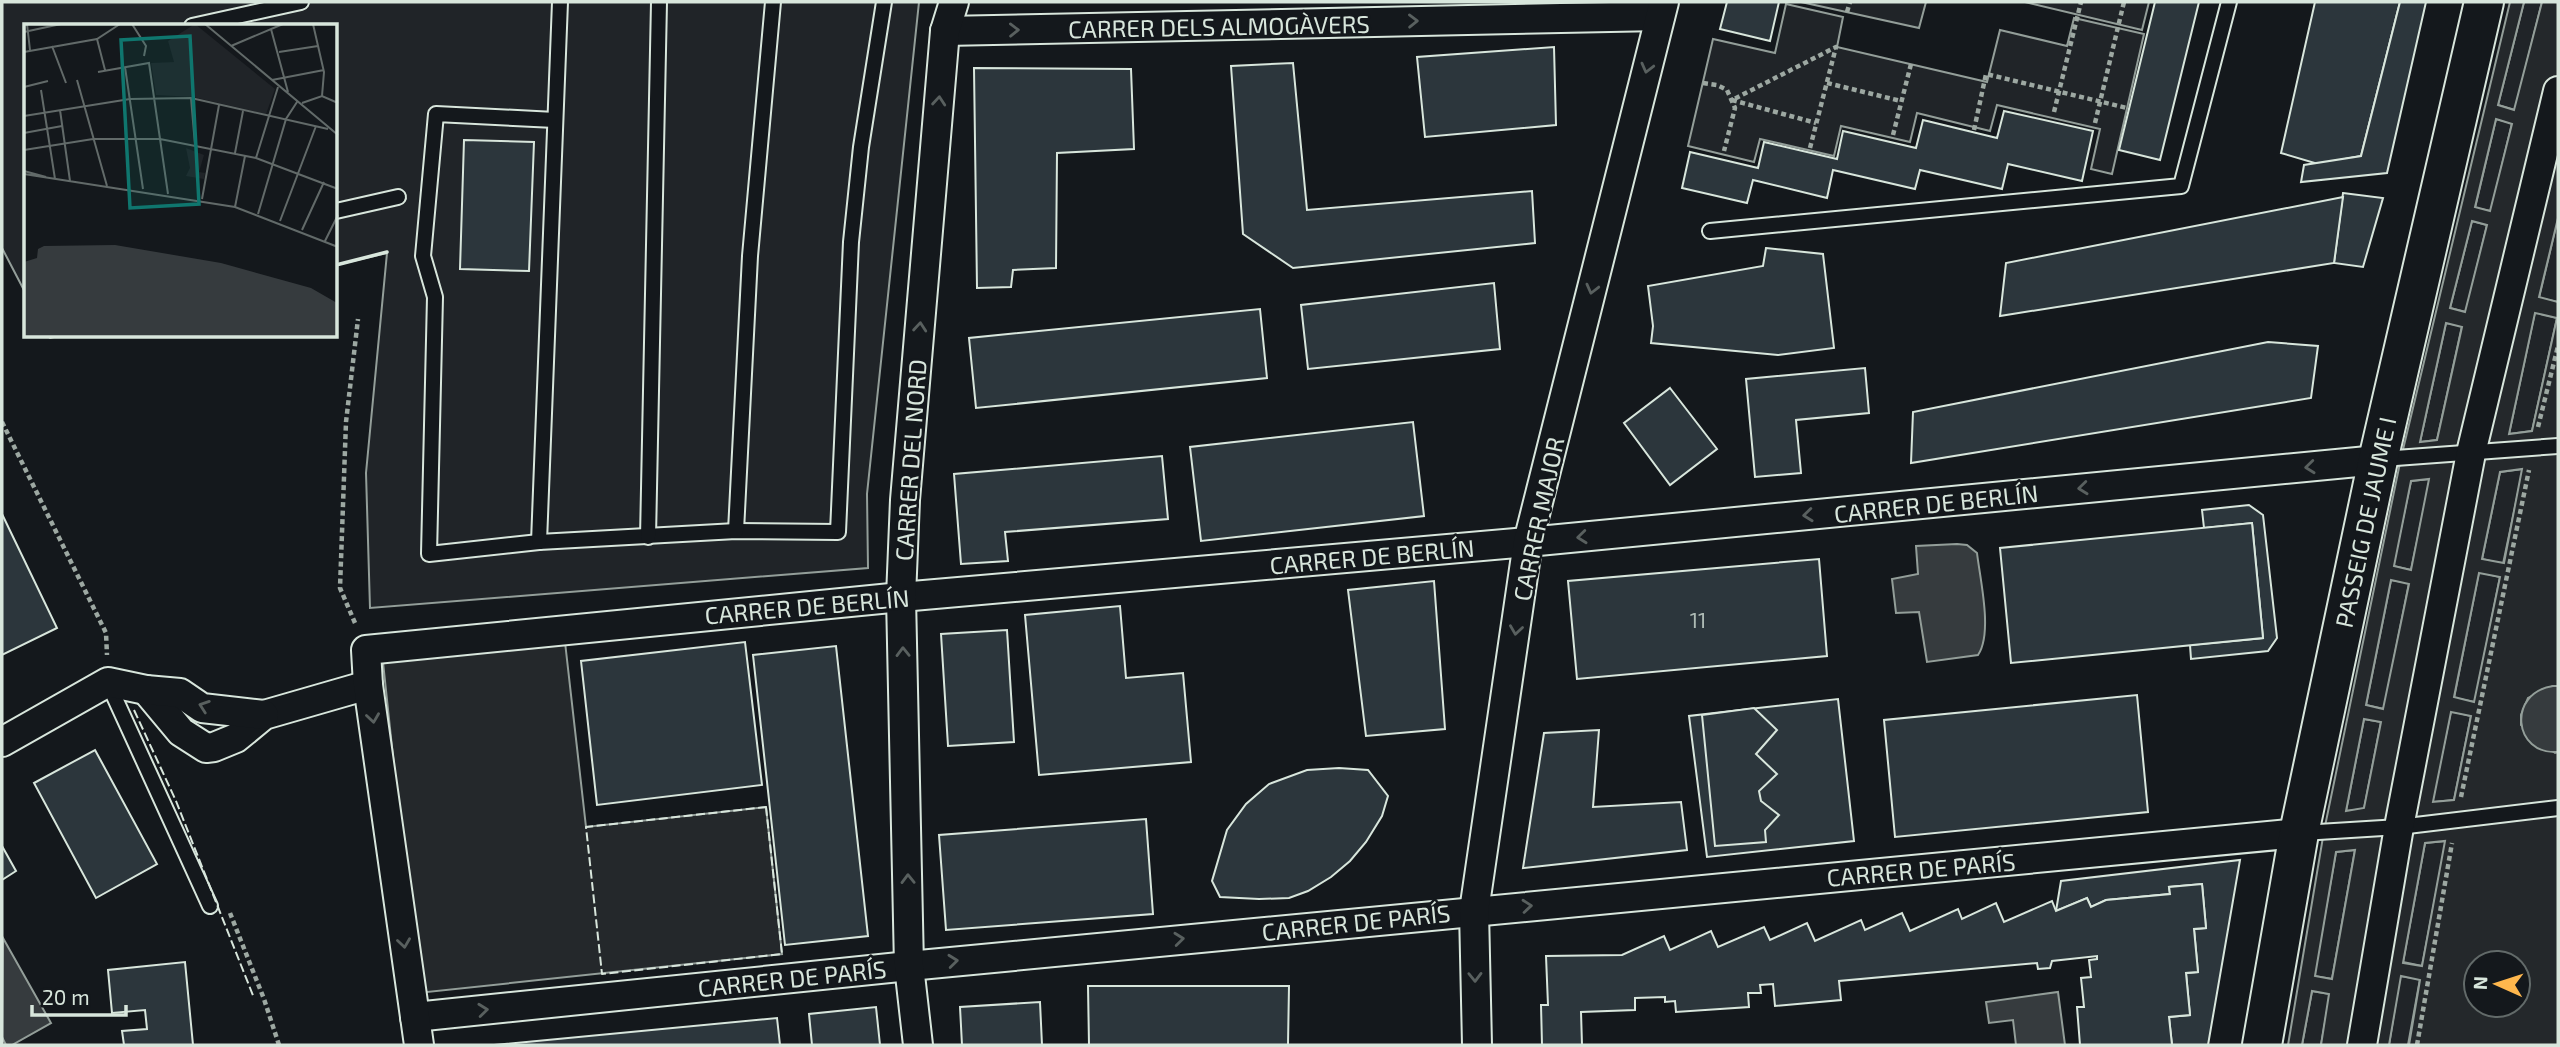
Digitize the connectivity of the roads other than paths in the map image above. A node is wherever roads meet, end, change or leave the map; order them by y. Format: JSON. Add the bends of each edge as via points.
{"nodes":[{"id":1,"x":301,"y":2,"type":"edge"},
{"id":2,"x":560,"y":2,"type":"edge"},
{"id":3,"x":659,"y":2,"type":"edge"},
{"id":4,"x":773,"y":2,"type":"edge"},
{"id":5,"x":884,"y":2,"type":"edge"},
{"id":6,"x":954,"y":2,"type":"edge"},
{"id":7,"x":2229,"y":2,"type":"edge"},
{"id":8,"x":2484,"y":2,"type":"edge"},
{"id":9,"x":1662,"y":9,"type":"edge"},
{"id":10,"x":200,"y":24,"type":"edge"},
{"id":11,"x":945,"y":31,"type":"junction"},
{"id":12,"x":2558,"y":91,"type":"edge"},
{"id":13,"x":555,"y":120,"type":"junction"},
{"id":14,"x":398,"y":197,"type":"dead end"},
{"id":15,"x":338,"y":211,"type":"edge"},
{"id":16,"x":1710,"y":231,"type":"dead end"},
{"id":17,"x":2558,"y":446,"type":"edge"},
{"id":18,"x":2471,"y":453,"type":"junction"},
{"id":19,"x":2378,"y":460,"type":"junction"},
{"id":20,"x":736,"y":531,"type":"junction"},
{"id":21,"x":648,"y":537,"type":"junction"},
{"id":22,"x":539,"y":542,"type":"junction"},
{"id":23,"x":1528,"y":542,"type":"junction"},
{"id":24,"x":901,"y":597,"type":"junction"},
{"id":25,"x":108,"y":682,"type":"junction"},
{"id":26,"x":368,"y":685,"type":"junction"},
{"id":27,"x":146,"y":690,"type":"junction"},
{"id":28,"x":264,"y":715,"type":"junction"},
{"id":29,"x":2,"y":741,"type":"edge"},
{"id":30,"x":2558,"y":808,"type":"edge"},
{"id":31,"x":2399,"y":827,"type":"junction"},
{"id":32,"x":2299,"y":833,"type":"junction"},
{"id":33,"x":210,"y":906,"type":"dead end"},
{"id":34,"x":1474,"y":911,"type":"junction"},
{"id":35,"x":909,"y":965,"type":"junction"},
{"id":36,"x":415,"y":1017,"type":"junction"},
{"id":37,"x":419,"y":1045,"type":"edge"},
{"id":38,"x":918,"y":1045,"type":"edge"},
{"id":39,"x":1477,"y":1045,"type":"edge"},
{"id":40,"x":2262,"y":1045,"type":"edge"},
{"id":41,"x":2362,"y":1045,"type":"edge"}],
"edges":[{"from":1,"to":10,"type":"lane"},
{"from":2,"to":13,"type":"lane"},
{"from":3,"to":21,"type":"lane"},
{"from":4,"to":20,"type":"lane","via":[[751,256]]},
{"from":5,"to":20,"type":"lane","via":[[851,242],[838,532]]},
{"from":6,"to":11,"type":"street","name":"CARRER DEL NORD"},
{"from":7,"to":16,"type":"lane","via":[[2181,186]]},
{"from":8,"to":19,"type":"street","name":"PASSEIG DE JAUME I"},
{"from":11,"to":9,"type":"street","name":"CARRER DELS ALMOGÀVERS","one_way":true},
{"from":9,"to":23,"type":"street","name":"CARRER MAJOR","one_way":true},
{"from":24,"to":11,"type":"street","name":"CARRER DEL NORD","one_way":true,"via":[[905,500]]},
{"from":12,"to":18,"type":"street"},
{"from":13,"to":22,"type":"lane"},
{"from":13,"to":22,"type":"lane","via":[[436,114],[423,256],[435,297],[429,554]]},
{"from":14,"to":15,"type":"lane"},
{"from":17,"to":18,"type":"lane"},
{"from":18,"to":19,"type":"lane"},
{"from":18,"to":31,"type":"street"},
{"from":19,"to":23,"type":"street","name":"CARRER DE BERLÍN","one_way":true},
{"from":19,"to":32,"type":"street","name":"PASSEIG DE JAUME I"},
{"from":20,"to":21,"type":"lane"},
{"from":21,"to":22,"type":"lane"},
{"from":23,"to":24,"type":"street","name":"CARRER DE BERLÍN"},
{"from":23,"to":34,"type":"street","name":"CARRER MAJOR","one_way":true},
{"from":24,"to":26,"type":"street","name":"CARRER DE BERLÍN","via":[[366,650]]},
{"from":35,"to":24,"type":"street","name":"CARRER DEL NORD","one_way":true},
{"from":25,"to":27,"type":"street"},
{"from":25,"to":29,"type":"street"},
{"from":25,"to":33,"type":"lane"},
{"from":26,"to":28,"type":"street"},
{"from":26,"to":36,"type":"street","one_way":true},
{"from":28,"to":27,"type":"street","one_way":true,"via":[[202,708],[180,693]]},
{"from":27,"to":28,"type":"street","via":[[181,732],[206,748],[236,738]]},
{"from":30,"to":31,"type":"lane"},
{"from":31,"to":32,"type":"lane"},
{"from":31,"to":41,"type":"street"},
{"from":34,"to":32,"type":"street","name":"CARRER DE PARÍS","one_way":true},
{"from":32,"to":40,"type":"street","name":"PASSEIG DE JAUME I"},
{"from":35,"to":34,"type":"street","name":"CARRER DE PARÍS","one_way":true},
{"from":34,"to":39,"type":"street","name":"CARRER MAJOR","one_way":true},
{"from":36,"to":35,"type":"street","name":"CARRER DE PARÍS","one_way":true},
{"from":35,"to":38,"type":"street","name":"CARRER DEL NORD"},
{"from":36,"to":37,"type":"street"}]}
